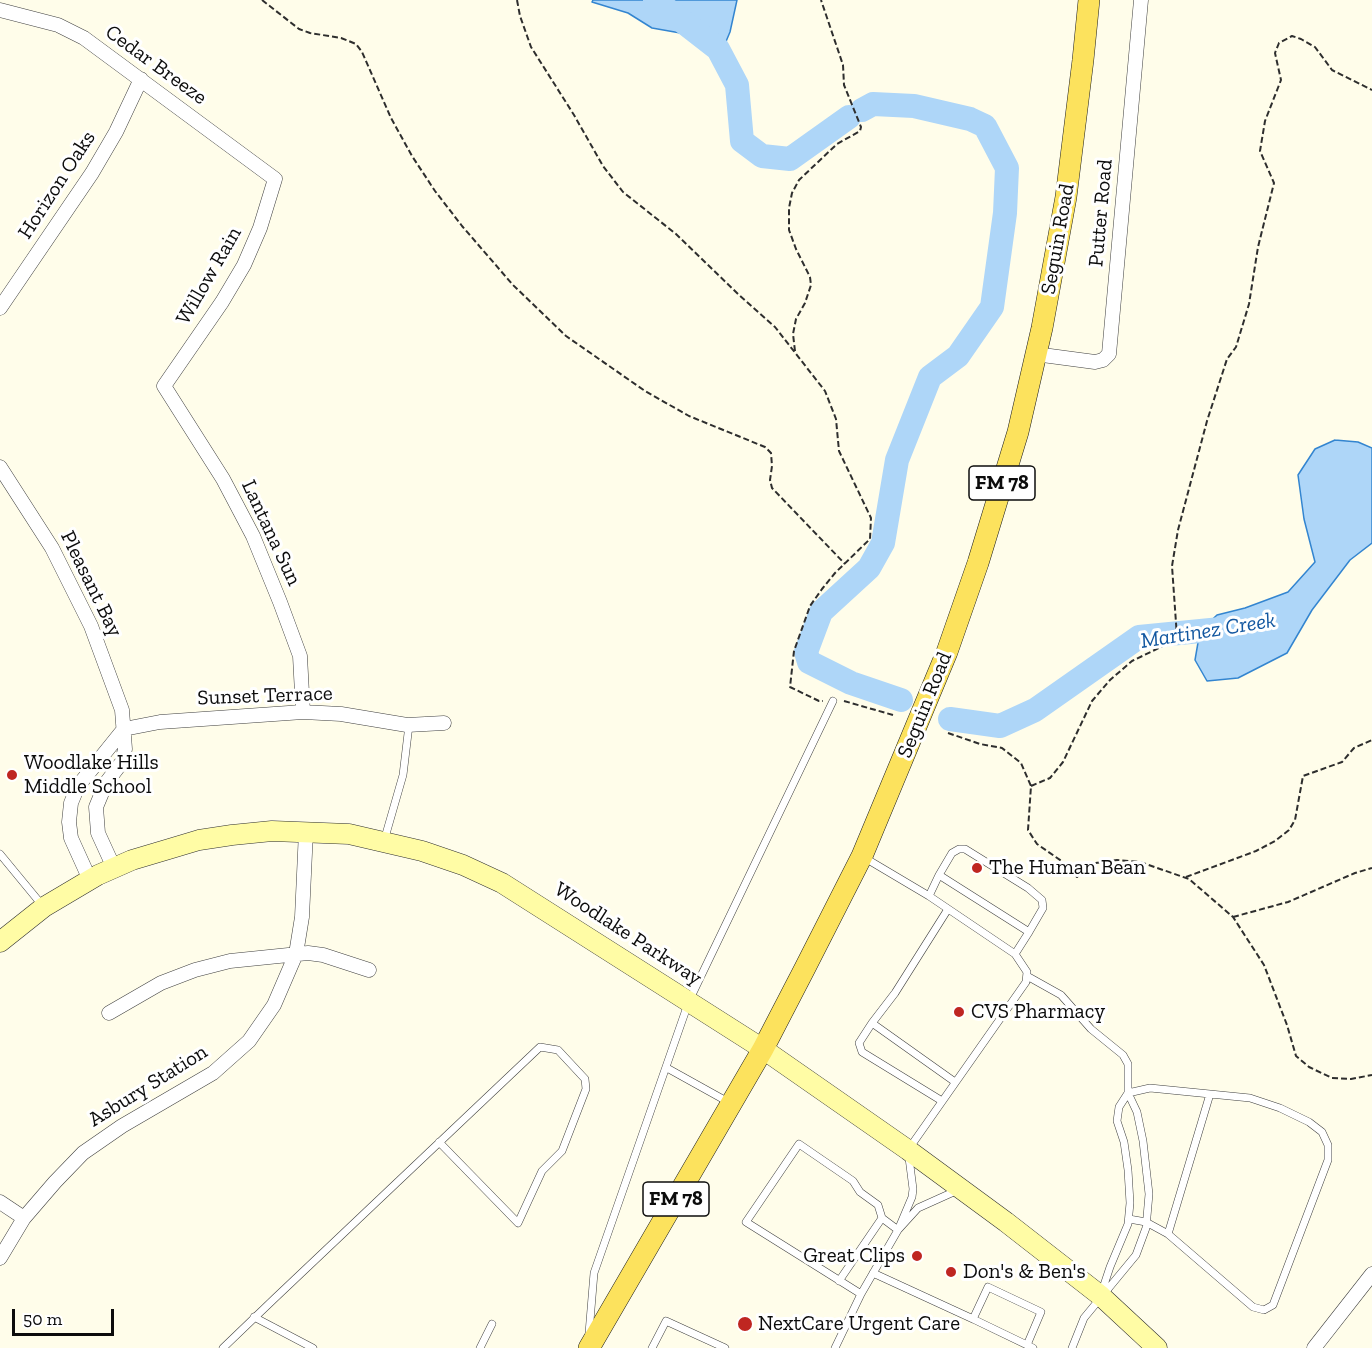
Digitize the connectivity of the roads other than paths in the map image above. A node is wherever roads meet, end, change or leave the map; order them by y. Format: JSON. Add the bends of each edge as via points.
{"nodes":[{"id":1,"x":1089,"y":0,"type":"edge"},
{"id":2,"x":1141,"y":0,"type":"edge"},
{"id":3,"x":0,"y":10,"type":"edge"},
{"id":4,"x":141,"y":79,"type":"junction"},
{"id":5,"x":275,"y":179,"type":"joint"},
{"id":6,"x":0,"y":308,"type":"edge"},
{"id":7,"x":1035,"y":354,"type":"junction"},
{"id":8,"x":164,"y":386,"type":"joint"},
{"id":9,"x":0,"y":467,"type":"edge"},
{"id":10,"x":833,"y":701,"type":"road end"},
{"id":11,"x":303,"y":712,"type":"junction"},
{"id":12,"x":444,"y":723,"type":"dead end"},
{"id":13,"x":409,"y":725,"type":"junction"},
{"id":14,"x":124,"y":729,"type":"junction"},
{"id":15,"x":78,"y":786,"type":"junction"},
{"id":16,"x":100,"y":795,"type":"junction"},
{"id":17,"x":306,"y":831,"type":"junction"},
{"id":18,"x":384,"y":841,"type":"junction"},
{"id":19,"x":0,"y":854,"type":"edge"},
{"id":20,"x":862,"y":856,"type":"junction"},
{"id":21,"x":114,"y":868,"type":"junction"},
{"id":22,"x":939,"y":875,"type":"junction"},
{"id":23,"x":90,"y":880,"type":"junction"},
{"id":24,"x":929,"y":896,"type":"junction"},
{"id":25,"x":44,"y":907,"type":"junction"},
{"id":26,"x":948,"y":909,"type":"junction"},
{"id":27,"x":1029,"y":932,"type":"junction"},
{"id":28,"x":0,"y":942,"type":"edge"},
{"id":29,"x":296,"y":954,"type":"junction"},
{"id":30,"x":1015,"y":954,"type":"junction"},
{"id":31,"x":369,"y":970,"type":"dead end"},
{"id":32,"x":1027,"y":976,"type":"junction"},
{"id":33,"x":689,"y":1001,"type":"junction"},
{"id":34,"x":109,"y":1013,"type":"dead end"},
{"id":35,"x":872,"y":1023,"type":"junction"},
{"id":36,"x":763,"y":1049,"type":"junction"},
{"id":37,"x":667,"y":1068,"type":"junction"},
{"id":38,"x":955,"y":1082,"type":"junction"},
{"id":39,"x":1128,"y":1093,"type":"junction"},
{"id":40,"x":1210,"y":1094,"type":"junction"},
{"id":41,"x":942,"y":1101,"type":"junction"},
{"id":42,"x":731,"y":1104,"type":"junction"},
{"id":43,"x":439,"y":1142,"type":"junction"},
{"id":44,"x":908,"y":1150,"type":"junction"},
{"id":45,"x":960,"y":1188,"type":"junction"},
{"id":46,"x":0,"y":1202,"type":"edge"},
{"id":47,"x":24,"y":1218,"type":"junction"},
{"id":48,"x":882,"y":1218,"type":"junction"},
{"id":49,"x":1129,"y":1219,"type":"junction"},
{"id":50,"x":1146,"y":1222,"type":"junction"},
{"id":51,"x":898,"y":1230,"type":"junction"},
{"id":52,"x":1168,"y":1234,"type":"junction"},
{"id":53,"x":0,"y":1258,"type":"edge"},
{"id":54,"x":873,"y":1273,"type":"junction"},
{"id":55,"x":1372,"y":1274,"type":"edge"},
{"id":56,"x":839,"y":1281,"type":"junction"},
{"id":57,"x":861,"y":1294,"type":"junction"},
{"id":58,"x":1101,"y":1296,"type":"junction"},
{"id":59,"x":254,"y":1317,"type":"junction"},
{"id":60,"x":973,"y":1319,"type":"junction"},
{"id":61,"x":492,"y":1324,"type":"dead end"},
{"id":62,"x":1030,"y":1347,"type":"edge"},
{"id":63,"x":223,"y":1348,"type":"edge"},
{"id":64,"x":312,"y":1348,"type":"edge"},
{"id":65,"x":480,"y":1348,"type":"edge"},
{"id":66,"x":588,"y":1348,"type":"edge"},
{"id":67,"x":652,"y":1348,"type":"edge"},
{"id":68,"x":725,"y":1348,"type":"edge"},
{"id":69,"x":835,"y":1348,"type":"edge"},
{"id":70,"x":1072,"y":1348,"type":"edge"},
{"id":71,"x":1157,"y":1348,"type":"edge"},
{"id":72,"x":1314,"y":1348,"type":"edge"}],
"edges":[{"from":1,"to":7,"type":"main road","name":"Seguin Road","number":"FM 78","via":[[1066,197]]},
{"from":2,"to":7,"type":"street","name":"Putter Road","via":[[1109,354],[1095,362]]},
{"from":3,"to":4,"type":"street","name":"Cedar Breeze","via":[[58,25],[84,38]]},
{"from":4,"to":5,"type":"street","name":"Cedar Breeze"},
{"from":4,"to":6,"type":"street","name":"Horizon Oaks","via":[[92,173]]},
{"from":5,"to":8,"type":"street","name":"Willow Rain","via":[[244,266]]},
{"from":7,"to":20,"type":"main road","name":"Seguin Road","number":"FM 78","via":[[1018,432],[978,563],[928,702]]},
{"from":8,"to":11,"type":"street","name":"Lantana Sun","via":[[223,479],[253,536],[300,656]]},
{"from":9,"to":14,"type":"street","name":"Pleasant Bay","via":[[52,548],[91,626],[117,691]]},
{"from":10,"to":33,"type":"lane"},
{"from":11,"to":13,"type":"street","name":"Sunset Terrace"},
{"from":11,"to":14,"type":"street","name":"Sunset Terrace","via":[[160,722]]},
{"from":12,"to":13,"type":"street","name":"Sunset Terrace"},
{"from":13,"to":18,"type":"lane","via":[[403,774]]},
{"from":14,"to":15,"type":"street"},
{"from":14,"to":16,"type":"street","name":"Pleasant Bay","via":[[122,762]]},
{"from":15,"to":16,"type":"street"},
{"from":15,"to":23,"type":"street","via":[[71,802],[71,838]]},
{"from":16,"to":21,"type":"street","name":"Pleasant Bay","via":[[96,807],[98,833]]},
{"from":17,"to":18,"type":"street","name":"Woodlake Parkway"},
{"from":17,"to":21,"type":"street","name":"Woodlake Parkway","via":[[199,840]]},
{"from":17,"to":29,"type":"street","name":"Asbury Station"},
{"from":18,"to":33,"type":"street","name":"Woodlake Parkway","via":[[422,850],[502,883]]},
{"from":19,"to":25,"type":"lane"},
{"from":20,"to":24,"type":"lane"},
{"from":20,"to":36,"type":"main road","name":"Seguin Road","number":"FM 78"},
{"from":21,"to":23,"type":"street","name":"Woodlake Parkway"},
{"from":22,"to":24,"type":"lane"},
{"from":22,"to":27,"type":"lane"},
{"from":22,"to":27,"type":"lane","via":[[952,853],[965,849],[1028,888],[1042,900],[1043,908]]},
{"from":23,"to":25,"type":"street","name":"Woodlake Parkway"},
{"from":24,"to":26,"type":"lane"},
{"from":25,"to":28,"type":"street","name":"Woodlake Parkway"},
{"from":26,"to":30,"type":"lane"},
{"from":26,"to":35,"type":"lane"},
{"from":27,"to":30,"type":"lane"},
{"from":29,"to":31,"type":"street","via":[[324,955]]},
{"from":29,"to":34,"type":"street","via":[[230,961],[195,970],[161,983]]},
{"from":29,"to":47,"type":"street","name":"Asbury Station","via":[[274,1005],[249,1041],[213,1073],[83,1153]]},
{"from":30,"to":32,"type":"lane"},
{"from":32,"to":38,"type":"lane"},
{"from":32,"to":39,"type":"lane","via":[[1060,995],[1091,1029],[1123,1055],[1128,1064]]},
{"from":33,"to":36,"type":"street","name":"Woodlake Parkway"},
{"from":33,"to":37,"type":"lane"},
{"from":35,"to":38,"type":"lane"},
{"from":35,"to":41,"type":"lane","via":[[859,1043],[862,1052]]},
{"from":36,"to":42,"type":"main road","name":"Seguin Road","number":"FM 78"},
{"from":36,"to":44,"type":"street","name":"Woodlake Parkway"},
{"from":37,"to":42,"type":"lane"},
{"from":37,"to":66,"type":"lane","via":[[594,1273]]},
{"from":38,"to":41,"type":"lane"},
{"from":39,"to":40,"type":"lane","via":[[1150,1088]]},
{"from":39,"to":49,"type":"lane","via":[[1119,1107],[1117,1120],[1128,1170]]},
{"from":39,"to":50,"type":"lane","via":[[1143,1141],[1149,1194]]},
{"from":40,"to":52,"type":"lane"},
{"from":40,"to":52,"type":"lane","via":[[1250,1098],[1309,1122],[1322,1132],[1328,1145],[1328,1160],[1273,1305],[1264,1310],[1253,1307]]},
{"from":41,"to":44,"type":"lane"},
{"from":42,"to":66,"type":"main road","name":"Seguin Road","number":"FM 78"},
{"from":43,"to":43,"type":"lane","via":[[540,1047],[558,1050],[585,1079],[586,1089],[562,1151],[542,1171],[518,1223]]},
{"from":43,"to":59,"type":"lane"},
{"from":44,"to":45,"type":"street","name":"Woodlake Parkway"},
{"from":44,"to":51,"type":"lane","via":[[913,1189]]},
{"from":45,"to":51,"type":"lane","via":[[918,1208]]},
{"from":45,"to":58,"type":"street","name":"Woodlake Parkway"},
{"from":46,"to":47,"type":"street"},
{"from":47,"to":53,"type":"street","name":"Asbury Station"},
{"from":48,"to":51,"type":"lane"},
{"from":48,"to":56,"type":"lane"},
{"from":48,"to":56,"type":"lane","via":[[878,1205],[860,1192],[853,1181],[799,1144],[746,1222]]},
{"from":49,"to":50,"type":"lane"},
{"from":49,"to":58,"type":"lane"},
{"from":50,"to":52,"type":"lane"},
{"from":50,"to":58,"type":"lane","via":[[1136,1255]]},
{"from":51,"to":54,"type":"lane"},
{"from":54,"to":57,"type":"lane"},
{"from":54,"to":60,"type":"lane"},
{"from":55,"to":72,"type":"street"},
{"from":56,"to":57,"type":"lane"},
{"from":57,"to":69,"type":"lane"},
{"from":58,"to":70,"type":"lane","via":[[1084,1318]]},
{"from":58,"to":71,"type":"street","name":"Woodlake Parkway"},
{"from":59,"to":63,"type":"lane"},
{"from":59,"to":64,"type":"lane"},
{"from":60,"to":62,"type":"lane"},
{"from":60,"to":62,"type":"lane","via":[[988,1287],[1041,1312]]},
{"from":61,"to":65,"type":"lane"},
{"from":67,"to":68,"type":"lane","via":[[666,1321]]}]}
